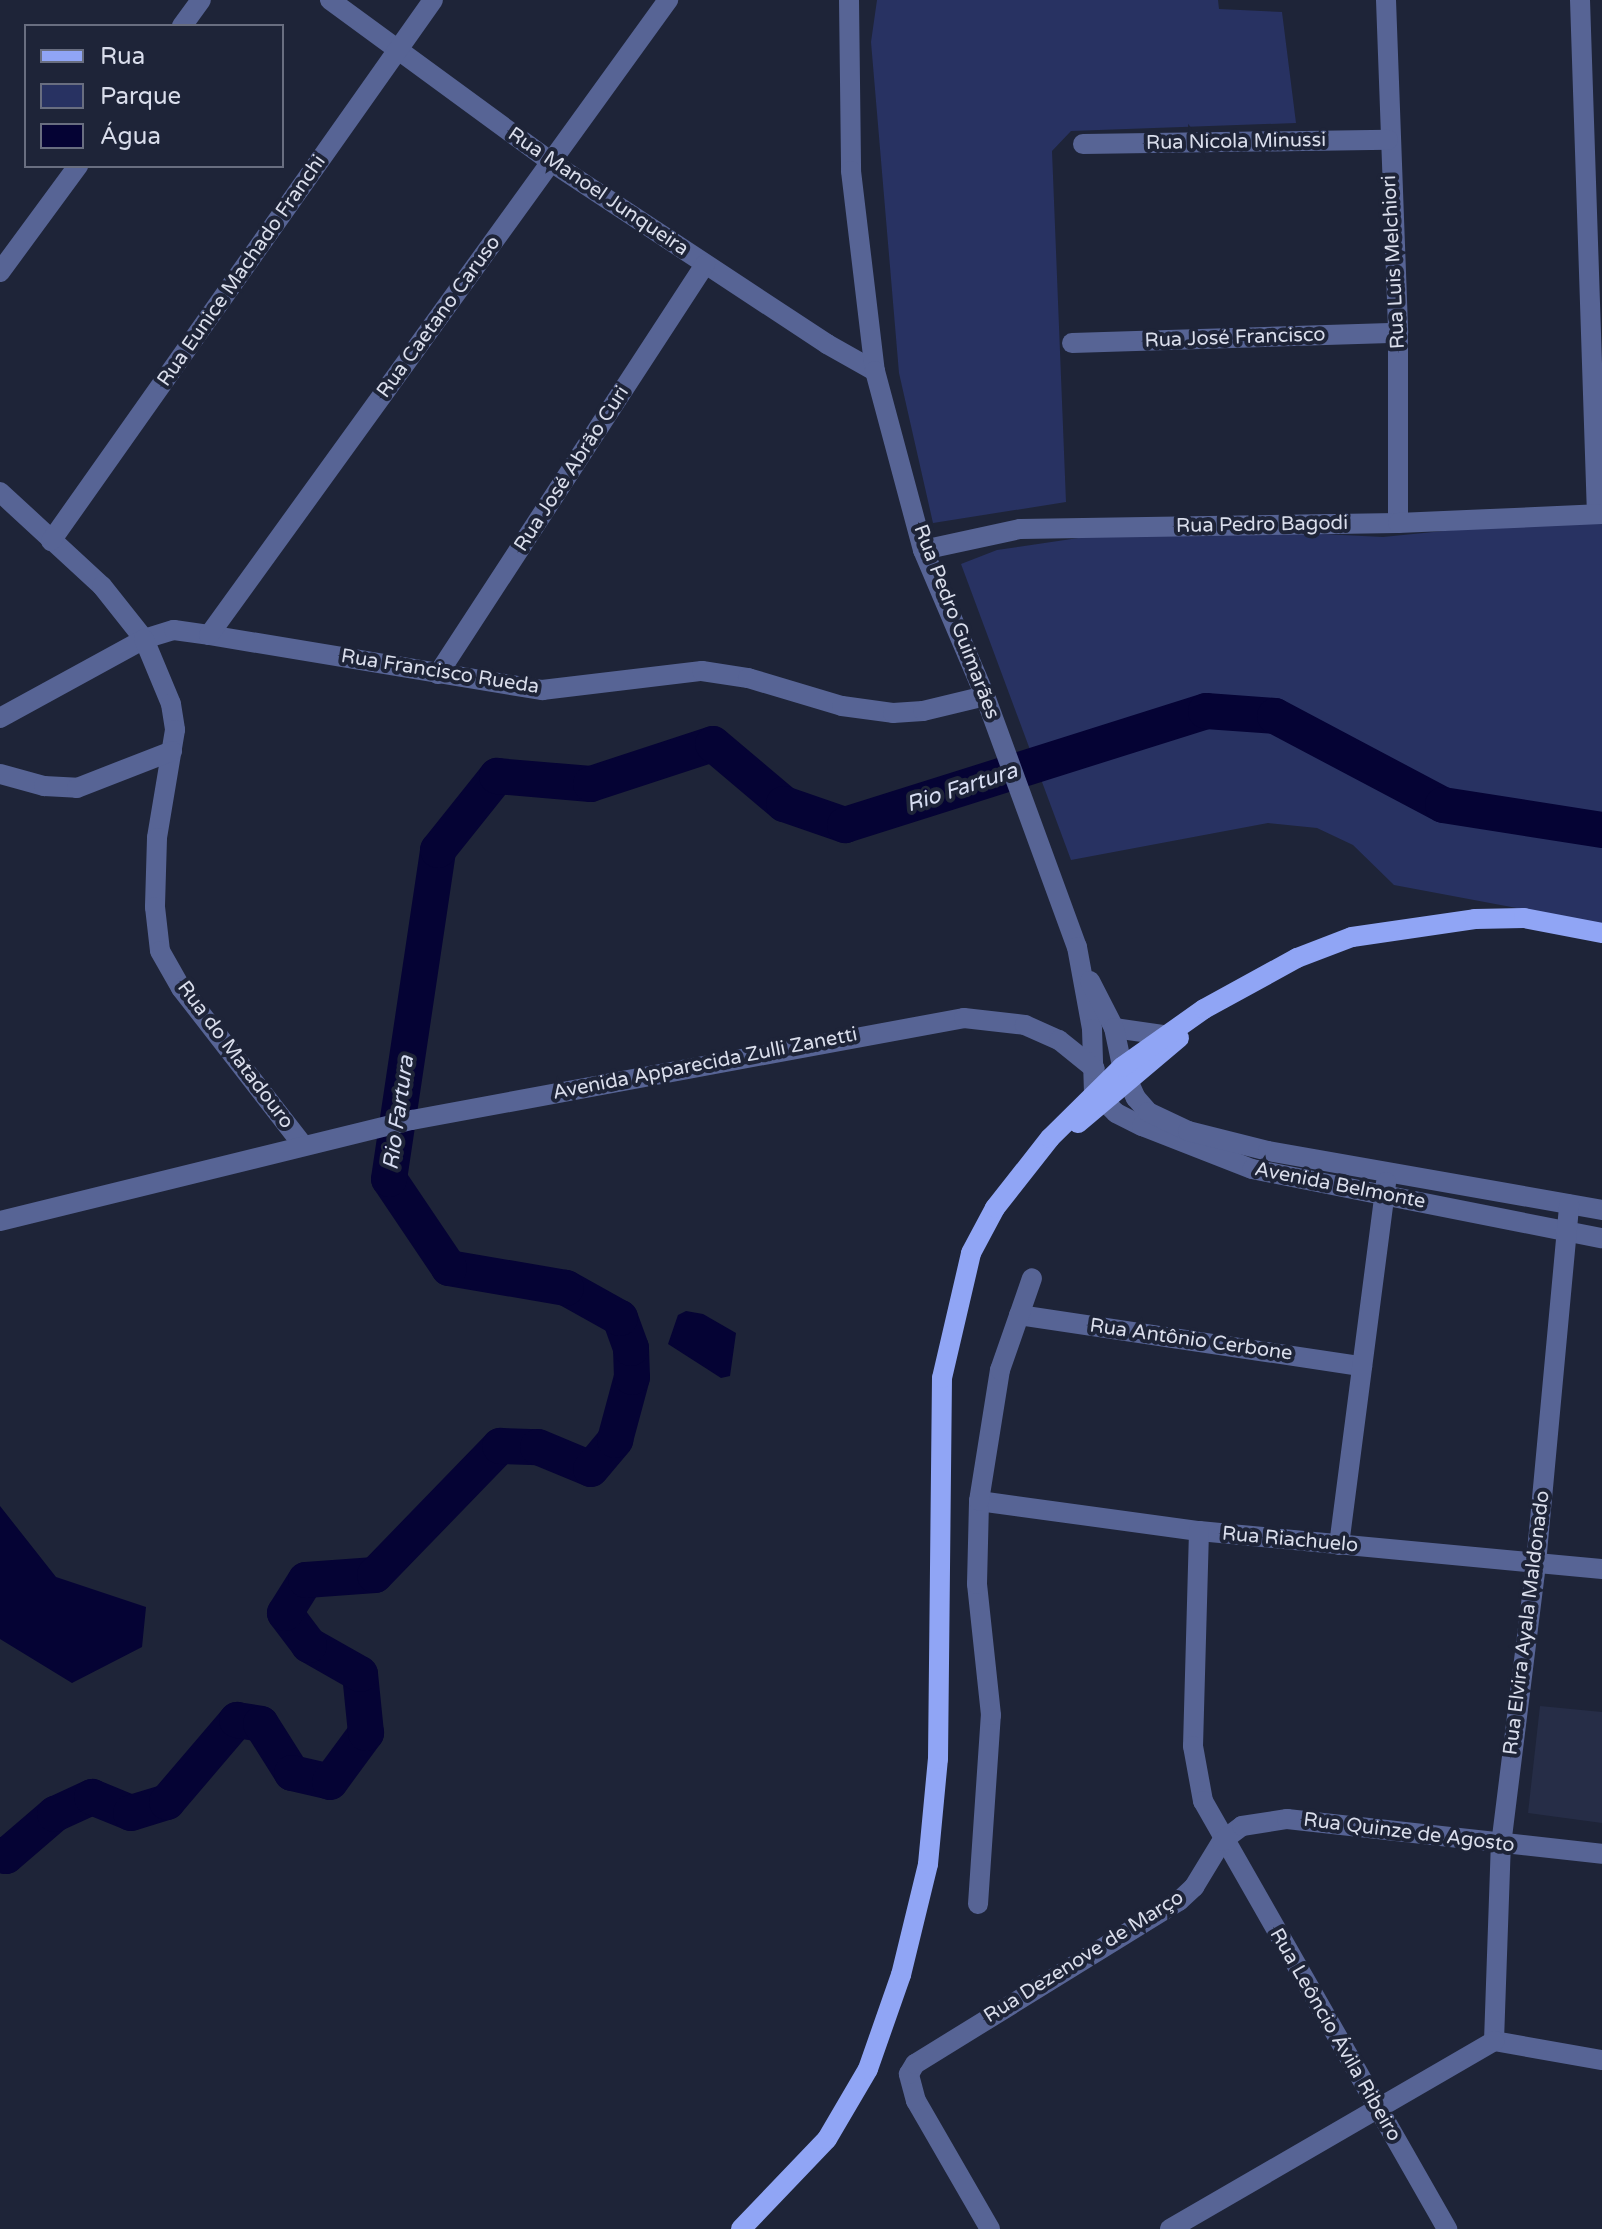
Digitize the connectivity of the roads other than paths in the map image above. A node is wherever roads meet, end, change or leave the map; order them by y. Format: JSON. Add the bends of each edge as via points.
{"nodes":[{"id":1,"x":201,"y":0,"type":"edge"},
{"id":2,"x":330,"y":0,"type":"edge"},
{"id":3,"x":433,"y":0,"type":"edge"},
{"id":4,"x":668,"y":0,"type":"edge"},
{"id":5,"x":849,"y":0,"type":"edge"},
{"id":6,"x":1386,"y":0,"type":"edge"},
{"id":7,"x":1580,"y":0,"type":"edge"},
{"id":8,"x":183,"y":24,"type":"edge"},
{"id":9,"x":397,"y":50,"type":"junction"},
{"id":10,"x":1388,"y":140,"type":"junction"},
{"id":11,"x":1083,"y":144,"type":"dead end"},
{"id":12,"x":551,"y":162,"type":"junction"},
{"id":13,"x":77,"y":168,"type":"edge"},
{"id":14,"x":705,"y":264,"type":"junction"},
{"id":15,"x":0,"y":272,"type":"edge"},
{"id":16,"x":1398,"y":333,"type":"junction"},
{"id":17,"x":1072,"y":343,"type":"dead end"},
{"id":18,"x":875,"y":371,"type":"junction"},
{"id":19,"x":0,"y":492,"type":"edge"},
{"id":20,"x":1599,"y":514,"type":"edge"},
{"id":21,"x":1398,"y":523,"type":"junction"},
{"id":22,"x":51,"y":541,"type":"junction"},
{"id":23,"x":923,"y":550,"type":"junction"},
{"id":24,"x":209,"y":635,"type":"junction"},
{"id":25,"x":144,"y":639,"type":"junction"},
{"id":26,"x":438,"y":674,"type":"junction"},
{"id":27,"x":985,"y":696,"type":"junction"},
{"id":28,"x":0,"y":718,"type":"edge"},
{"id":29,"x":172,"y":751,"type":"junction"},
{"id":30,"x":0,"y":774,"type":"edge"},
{"id":31,"x":1602,"y":933,"type":"edge"},
{"id":32,"x":1077,"y":947,"type":"junction"},
{"id":33,"x":1221,"y":999,"type":"junction"},
{"id":34,"x":1114,"y":1028,"type":"junction"},
{"id":35,"x":1163,"y":1035,"type":"junction"},
{"id":36,"x":1059,"y":1040,"type":"junction"},
{"id":37,"x":1093,"y":1046,"type":"junction"},
{"id":38,"x":1095,"y":1069,"type":"junction"},
{"id":39,"x":1126,"y":1076,"type":"junction"},
{"id":40,"x":1102,"y":1105,"type":"junction"},
{"id":41,"x":303,"y":1145,"type":"junction"},
{"id":42,"x":1386,"y":1170,"type":"junction"},
{"id":43,"x":1386,"y":1195,"type":"junction"},
{"id":44,"x":1569,"y":1205,"type":"junction"},
{"id":45,"x":1602,"y":1210,"type":"edge"},
{"id":46,"x":0,"y":1221,"type":"edge"},
{"id":47,"x":1567,"y":1232,"type":"junction"},
{"id":48,"x":1602,"y":1238,"type":"edge"},
{"id":49,"x":1032,"y":1278,"type":"dead end"},
{"id":50,"x":1019,"y":1315,"type":"junction"},
{"id":51,"x":1362,"y":1366,"type":"junction"},
{"id":52,"x":979,"y":1501,"type":"junction"},
{"id":53,"x":1199,"y":1531,"type":"junction"},
{"id":54,"x":1339,"y":1545,"type":"junction"},
{"id":55,"x":1536,"y":1563,"type":"junction"},
{"id":56,"x":1602,"y":1569,"type":"edge"},
{"id":57,"x":1222,"y":1841,"type":"junction"},
{"id":58,"x":1501,"y":1845,"type":"junction"},
{"id":59,"x":1602,"y":1854,"type":"edge"},
{"id":60,"x":978,"y":1904,"type":"dead end"},
{"id":61,"x":1494,"y":2041,"type":"junction"},
{"id":62,"x":1602,"y":2060,"type":"edge"},
{"id":63,"x":1377,"y":2106,"type":"junction"},
{"id":64,"x":741,"y":2229,"type":"edge"},
{"id":65,"x":990,"y":2229,"type":"edge"},
{"id":66,"x":1170,"y":2229,"type":"edge"},
{"id":67,"x":1447,"y":2229,"type":"edge"}],
"edges":[{"from":1,"to":8,"type":"street"},
{"from":2,"to":9,"type":"street","name":"Rua Manoel Junqueira"},
{"from":3,"to":9,"type":"street","name":"Rua Eunice Machado Franchi"},
{"from":4,"to":12,"type":"street","name":"Rua Caetano Caruso"},
{"from":5,"to":18,"type":"street","name":"Rua Pedro Guimarães","via":[[851,171]]},
{"from":6,"to":10,"type":"street","name":"Rua Luis Melchiori"},
{"from":7,"to":20,"type":"street"},
{"from":9,"to":12,"type":"street","name":"Rua Manoel Junqueira"},
{"from":9,"to":22,"type":"street","name":"Rua Eunice Machado Franchi"},
{"from":10,"to":11,"type":"street","name":"Rua Nicola Minussi"},
{"from":10,"to":16,"type":"street","name":"Rua Luis Melchiori"},
{"from":12,"to":14,"type":"street","name":"Rua Manoel Junqueira"},
{"from":12,"to":24,"type":"street","name":"Rua Caetano Caruso"},
{"from":13,"to":15,"type":"street"},
{"from":14,"to":18,"type":"street","name":"Rua Manoel Junqueira"},
{"from":14,"to":26,"type":"street","name":"Rua José Abrão Curi"},
{"from":16,"to":17,"type":"street","name":"Rua José Francisco"},
{"from":16,"to":21,"type":"street","name":"Rua Luis Melchiori"},
{"from":18,"to":23,"type":"street","name":"Rua Pedro Guimarães"},
{"from":19,"to":22,"type":"street"},
{"from":20,"to":21,"type":"street","name":"Rua Pedro Bagodi"},
{"from":21,"to":23,"type":"street","name":"Rua Pedro Bagodi","via":[[1020,529]]},
{"from":22,"to":25,"type":"street","via":[[102,586]]},
{"from":23,"to":27,"type":"street","name":"Rua Pedro Guimarães"},
{"from":24,"to":25,"type":"street","name":"Rua Francisco Rueda","via":[[174,630]]},
{"from":24,"to":26,"type":"street","name":"Rua Francisco Rueda"},
{"from":25,"to":28,"type":"street","name":"Rua Francisco Rueda"},
{"from":25,"to":29,"type":"street","name":"Rua do Matadouro","via":[[171,704]]},
{"from":26,"to":27,"type":"street","name":"Rua Francisco Rueda","via":[[542,690],[702,671],[748,678],[842,706],[893,713]]},
{"from":27,"to":32,"type":"street","name":"Rua Pedro Guimarães"},
{"from":29,"to":30,"type":"street","via":[[77,788]]},
{"from":29,"to":41,"type":"street","name":"Rua do Matadouro","via":[[157,838],[160,951],[181,988]]},
{"from":31,"to":33,"type":"main road","via":[[1524,918],[1427,923],[1338,942]]},
{"from":32,"to":34,"type":"street"},
{"from":32,"to":37,"type":"street","name":"Rua Pedro Guimarães"},
{"from":33,"to":35,"type":"main road"},
{"from":33,"to":39,"type":"main road"},
{"from":34,"to":35,"type":"street"},
{"from":34,"to":37,"type":"street","via":[[1108,1041]]},
{"from":34,"to":39,"type":"street"},
{"from":35,"to":39,"type":"main road"},
{"from":36,"to":37,"type":"street"},
{"from":36,"to":38,"type":"street","name":"Avenida Apparecida Zulli Zanetti"},
{"from":36,"to":41,"type":"street","name":"Avenida Apparecida Zulli Zanetti","via":[[1025,1025],[964,1018]]},
{"from":37,"to":38,"type":"street","name":"Rua Pedro Guimarães"},
{"from":38,"to":40,"type":"street","name":"Rua Pedro Guimarães"},
{"from":39,"to":40,"type":"main road"},
{"from":39,"to":42,"type":"street","name":"Avenida Belmonte","via":[[1148,1112],[1188,1131]]},
{"from":40,"to":43,"type":"street","name":"Avenida Belmonte","via":[[1252,1169]]},
{"from":40,"to":64,"type":"main road","via":[[1036,1154],[995,1208],[971,1253],[942,1378],[938,1759],[928,1864],[901,1975],[868,2069],[827,2139]]},
{"from":41,"to":46,"type":"street","name":"Avenida Apparecida Zulli Zanetti"},
{"from":42,"to":43,"type":"street"},
{"from":42,"to":44,"type":"street","name":"Avenida Belmonte"},
{"from":43,"to":47,"type":"street","name":"Avenida Belmonte"},
{"from":43,"to":51,"type":"street"},
{"from":44,"to":45,"type":"street","name":"Avenida Belmonte"},
{"from":44,"to":47,"type":"street","name":"Rua Elvira Ayala Maldonado"},
{"from":47,"to":48,"type":"street","name":"Avenida Belmonte"},
{"from":47,"to":55,"type":"street","name":"Rua Elvira Ayala Maldonado"},
{"from":49,"to":50,"type":"street"},
{"from":50,"to":51,"type":"street","name":"Rua Antônio Cerbone"},
{"from":50,"to":52,"type":"street","via":[[1000,1370]]},
{"from":51,"to":54,"type":"street"},
{"from":52,"to":53,"type":"street","name":"Rua Riachuelo"},
{"from":52,"to":60,"type":"street","via":[[977,1584],[991,1715]]},
{"from":53,"to":54,"type":"street","name":"Rua Riachuelo"},
{"from":53,"to":57,"type":"street","name":"Rua Leôncio Ávila Ribeiro","via":[[1193,1746],[1203,1801]]},
{"from":54,"to":55,"type":"street","name":"Rua Riachuelo"},
{"from":55,"to":56,"type":"street","name":"Rua Riachuelo"},
{"from":55,"to":58,"type":"street","name":"Rua Elvira Ayala Maldonado"},
{"from":57,"to":58,"type":"street","name":"Rua Quinze de Agosto","via":[[1242,1826],[1287,1819]]},
{"from":57,"to":63,"type":"street","name":"Rua Leôncio Ávila Ribeiro"},
{"from":57,"to":65,"type":"street","name":"Rua Dezenove de Março","via":[[1194,1887],[1179,1901],[928,2055],[909,2074],[910,2088]]},
{"from":58,"to":59,"type":"street","name":"Rua Quinze de Agosto"},
{"from":58,"to":61,"type":"street","name":"Rua Elvira Ayala Maldonado"},
{"from":61,"to":62,"type":"street"},
{"from":61,"to":63,"type":"street"},
{"from":63,"to":66,"type":"street"},
{"from":63,"to":67,"type":"street","name":"Rua Leôncio Ávila Ribeiro"}]}
